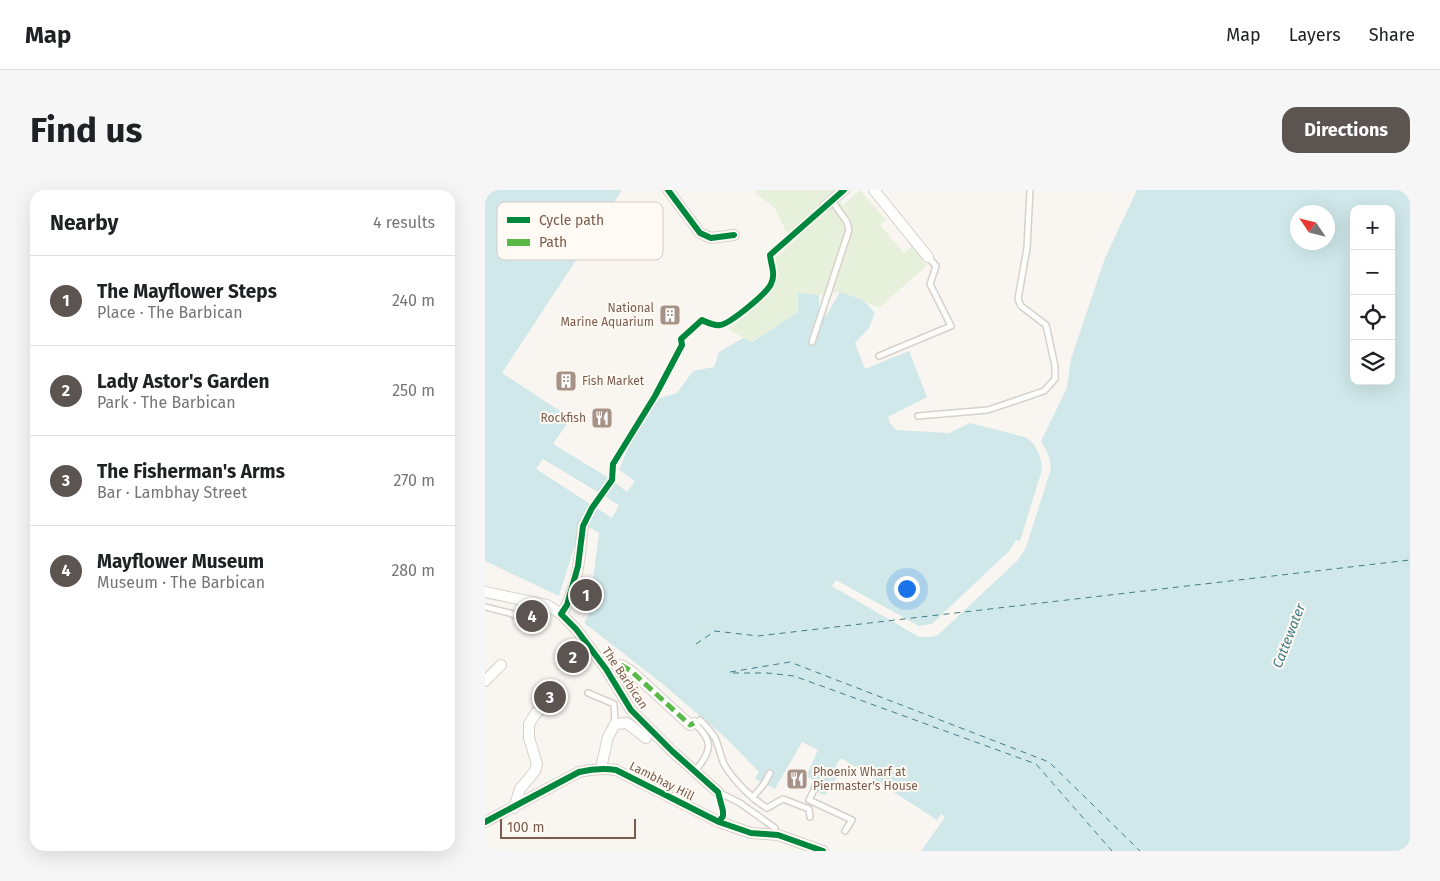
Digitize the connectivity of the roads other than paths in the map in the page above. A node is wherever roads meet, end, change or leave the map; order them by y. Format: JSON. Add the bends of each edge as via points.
{"nodes":[{"id":1,"x":669,"y":190,"type":"edge"},
{"id":2,"x":844,"y":190,"type":"edge"},
{"id":3,"x":875,"y":190,"type":"edge"},
{"id":4,"x":1030,"y":190,"type":"edge"},
{"id":5,"x":828,"y":203,"type":"joint"},
{"id":6,"x":734,"y":235,"type":"dead end"},
{"id":7,"x":928,"y":257,"type":"joint"},
{"id":8,"x":812,"y":342,"type":"dead end"},
{"id":9,"x":879,"y":356,"type":"dead end"},
{"id":10,"x":919,"y":416,"type":"dead end"},
{"id":11,"x":583,"y":526,"type":"dead end"},
{"id":12,"x":485,"y":592,"type":"edge"},
{"id":13,"x":485,"y":607,"type":"edge"},
{"id":14,"x":561,"y":614,"type":"junction"},
{"id":15,"x":535,"y":626,"type":"dead end"},
{"id":16,"x":501,"y":665,"type":"dead end"},
{"id":17,"x":621,"y":665,"type":"dead end"},
{"id":18,"x":485,"y":681,"type":"edge"},
{"id":19,"x":588,"y":693,"type":"dead end"},
{"id":20,"x":557,"y":696,"type":"dead end"},
{"id":21,"x":615,"y":724,"type":"junction"},
{"id":22,"x":695,"y":724,"type":"junction"},
{"id":23,"x":646,"y":738,"type":"dead end"},
{"id":24,"x":601,"y":768,"type":"junction"},
{"id":25,"x":695,"y":771,"type":"junction"},
{"id":26,"x":770,"y":773,"type":"dead end"},
{"id":27,"x":814,"y":790,"type":"dead end"},
{"id":28,"x":718,"y":792,"type":"joint"},
{"id":29,"x":753,"y":797,"type":"junction"},
{"id":30,"x":514,"y":808,"type":"junction"},
{"id":31,"x":810,"y":817,"type":"dead end"},
{"id":32,"x":485,"y":822,"type":"edge"},
{"id":33,"x":775,"y":828,"type":"dead end"},
{"id":34,"x":845,"y":831,"type":"dead end"},
{"id":35,"x":823,"y":851,"type":"edge"}],
"edges":[{"from":1,"to":6,"type":"street","via":[[700,233],[711,238]]},
{"from":2,"to":5,"type":"street"},
{"from":3,"to":7,"type":"street"},
{"from":4,"to":10,"type":"lane","via":[[1027,248],[1018,299],[1021,306],[1046,325],[1055,379],[1044,391],[988,410]]},
{"from":5,"to":8,"type":"lane","via":[[847,222],[849,230]]},
{"from":7,"to":9,"type":"lane","via":[[936,266],[930,284],[951,326]]},
{"from":11,"to":14,"type":"street","via":[[578,566],[567,606]]},
{"from":12,"to":14,"type":"street","name":"The Barbican","via":[[547,605]]},
{"from":13,"to":15,"type":"lane","via":[[510,613]]},
{"from":14,"to":25,"type":"street","name":"The Barbican","via":[[606,669],[631,710]]},
{"from":16,"to":18,"type":"street"},
{"from":17,"to":22,"type":"street","via":[[690,725]]},
{"from":19,"to":21,"type":"lane","via":[[614,704]]},
{"from":20,"to":30,"type":"street","via":[[536,713],[529,724],[529,738],[537,764],[520,789]]},
{"from":21,"to":23,"type":"street","via":[[627,723]]},
{"from":21,"to":24,"type":"street","via":[[608,737]]},
{"from":22,"to":25,"type":"lane","via":[[705,733],[709,746]]},
{"from":22,"to":29,"type":"lane","via":[[700,720],[708,728],[726,766]]},
{"from":24,"to":30,"type":"street","name":"Lambhay Hill","via":[[579,772]]},
{"from":24,"to":35,"type":"street","name":"Lambhay Hill","via":[[616,770],[719,822],[751,833],[778,835]]},
{"from":25,"to":28,"type":"street","name":"The Barbican"},
{"from":26,"to":29,"type":"lane"},
{"from":27,"to":34,"type":"lane","via":[[809,800],[852,820]]},
{"from":28,"to":33,"type":"lane","name":"The Barbican"},
{"from":29,"to":31,"type":"lane","via":[[767,808],[783,799],[795,803],[809,809]]},
{"from":30,"to":32,"type":"street","name":"Lambhay Hill"}]}
